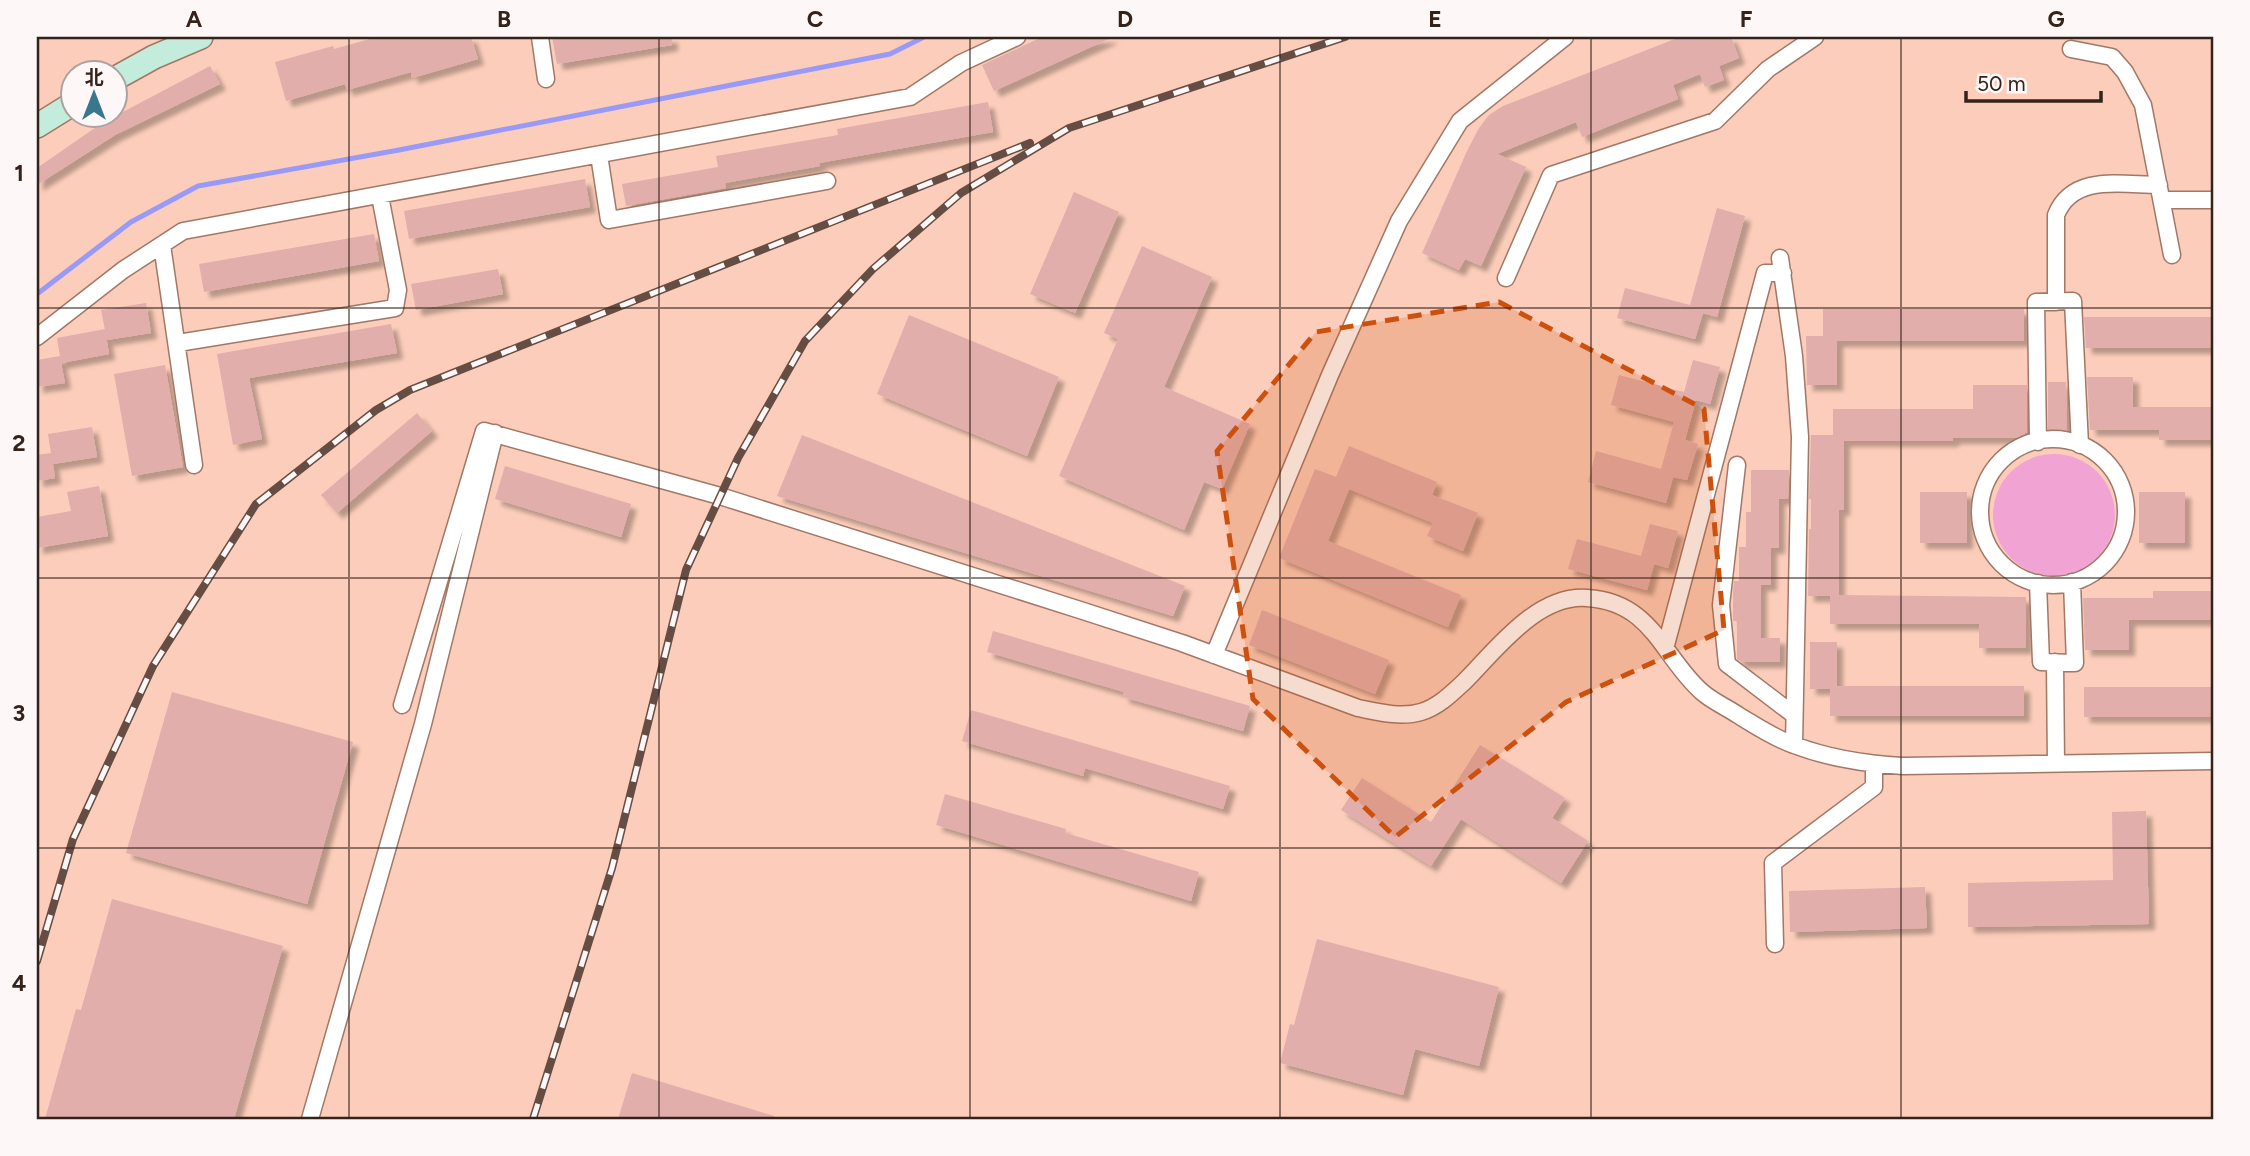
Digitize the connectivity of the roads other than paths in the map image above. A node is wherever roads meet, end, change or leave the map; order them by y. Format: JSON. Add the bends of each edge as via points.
{"nodes":[{"id":1,"x":201,"y":37,"type":"edge"},
{"id":2,"x":540,"y":37,"type":"edge"},
{"id":3,"x":1017,"y":37,"type":"edge"},
{"id":4,"x":1565,"y":37,"type":"edge"},
{"id":5,"x":1815,"y":37,"type":"edge"},
{"id":6,"x":2071,"y":49,"type":"dead end"},
{"id":7,"x":130,"y":70,"type":"edge"},
{"id":8,"x":546,"y":79,"type":"dead end"},
{"id":9,"x":60,"y":112,"type":"edge"},
{"id":10,"x":37,"y":126,"type":"edge"},
{"id":11,"x":599,"y":155,"type":"junction"},
{"id":12,"x":827,"y":181,"type":"dead end"},
{"id":13,"x":2161,"y":193,"type":"junction"},
{"id":14,"x":380,"y":196,"type":"junction"},
{"id":15,"x":2213,"y":200,"type":"edge"},
{"id":16,"x":162,"y":245,"type":"junction"},
{"id":17,"x":2172,"y":255,"type":"dead end"},
{"id":18,"x":1506,"y":278,"type":"dead end"},
{"id":19,"x":2056,"y":302,"type":"junction"},
{"id":20,"x":37,"y":337,"type":"edge"},
{"id":21,"x":178,"y":343,"type":"junction"},
{"id":22,"x":495,"y":433,"type":"junction"},
{"id":23,"x":2038,"y":442,"type":"junction"},
{"id":24,"x":2080,"y":444,"type":"junction"},
{"id":25,"x":194,"y":465,"type":"dead end"},
{"id":26,"x":1737,"y":465,"type":"dead end"},
{"id":27,"x":2072,"y":582,"type":"junction"},
{"id":28,"x":2038,"y":583,"type":"junction"},
{"id":29,"x":1666,"y":645,"type":"junction"},
{"id":30,"x":1214,"y":655,"type":"junction"},
{"id":31,"x":2055,"y":663,"type":"junction"},
{"id":32,"x":402,"y":705,"type":"dead end"},
{"id":33,"x":1794,"y":715,"type":"junction"},
{"id":34,"x":1794,"y":745,"type":"junction"},
{"id":35,"x":2213,"y":761,"type":"edge"},
{"id":36,"x":1874,"y":764,"type":"junction"},
{"id":37,"x":2056,"y":764,"type":"junction"},
{"id":38,"x":1775,"y":944,"type":"dead end"},
{"id":39,"x":310,"y":1119,"type":"edge"}],
"edges":[{"from":1,"to":7,"type":"main road"},
{"from":2,"to":8,"type":"street"},
{"from":3,"to":11,"type":"street","via":[[961,63],[911,97]]},
{"from":4,"to":30,"type":"street","via":[[1460,121],[1399,221],[1329,375]]},
{"from":5,"to":18,"type":"street","via":[[1768,69],[1715,121],[1550,175]]},
{"from":6,"to":13,"type":"street","via":[[2112,57],[2125,72],[2143,105]]},
{"from":9,"to":10,"type":"main road"},
{"from":11,"to":12,"type":"street","via":[[609,220]]},
{"from":11,"to":14,"type":"street"},
{"from":13,"to":15,"type":"street"},
{"from":13,"to":17,"type":"street"},
{"from":13,"to":19,"type":"street","via":[[2089,185],[2068,195],[2056,215]]},
{"from":14,"to":16,"type":"street","via":[[183,231]]},
{"from":14,"to":21,"type":"street","via":[[398,290],[395,308]]},
{"from":16,"to":20,"type":"street"},
{"from":16,"to":21,"type":"street"},
{"from":19,"to":23,"type":"street","via":[[2036,302]]},
{"from":19,"to":24,"type":"street","via":[[2073,301]]},
{"from":21,"to":25,"type":"street"},
{"from":22,"to":30,"type":"street","via":[[720,496]]},
{"from":22,"to":32,"type":"street","via":[[484,431]]},
{"from":22,"to":39,"type":"street","via":[[423,724]]},
{"from":23,"to":24,"type":"street","via":[[2052,439]]},
{"from":23,"to":28,"type":"street","via":[[2024,445],[2000,461],[1984,485],[1979,513],[1985,541],[2001,565]]},
{"from":24,"to":27,"type":"street","via":[[2105,460],[2120,484],[2126,512],[2121,540],[2105,564]]},
{"from":26,"to":33,"type":"street","via":[[1721,605],[1727,664]]},
{"from":27,"to":28,"type":"street"},
{"from":27,"to":31,"type":"street","via":[[2075,663]]},
{"from":28,"to":31,"type":"street","via":[[2041,662]]},
{"from":29,"to":30,"type":"street","via":[[1627,609],[1587,597],[1567,599],[1525,622],[1435,706],[1405,714],[1358,708]]},
{"from":29,"to":33,"type":"street","via":[[1765,273],[1782,266],[1800,437]]},
{"from":29,"to":34,"type":"street","via":[[1704,694]]},
{"from":31,"to":37,"type":"street"},
{"from":33,"to":34,"type":"street"},
{"from":34,"to":36,"type":"street"},
{"from":35,"to":37,"type":"street"},
{"from":36,"to":37,"type":"street"},
{"from":36,"to":38,"type":"street","via":[[1874,787],[1773,863]]}]}
